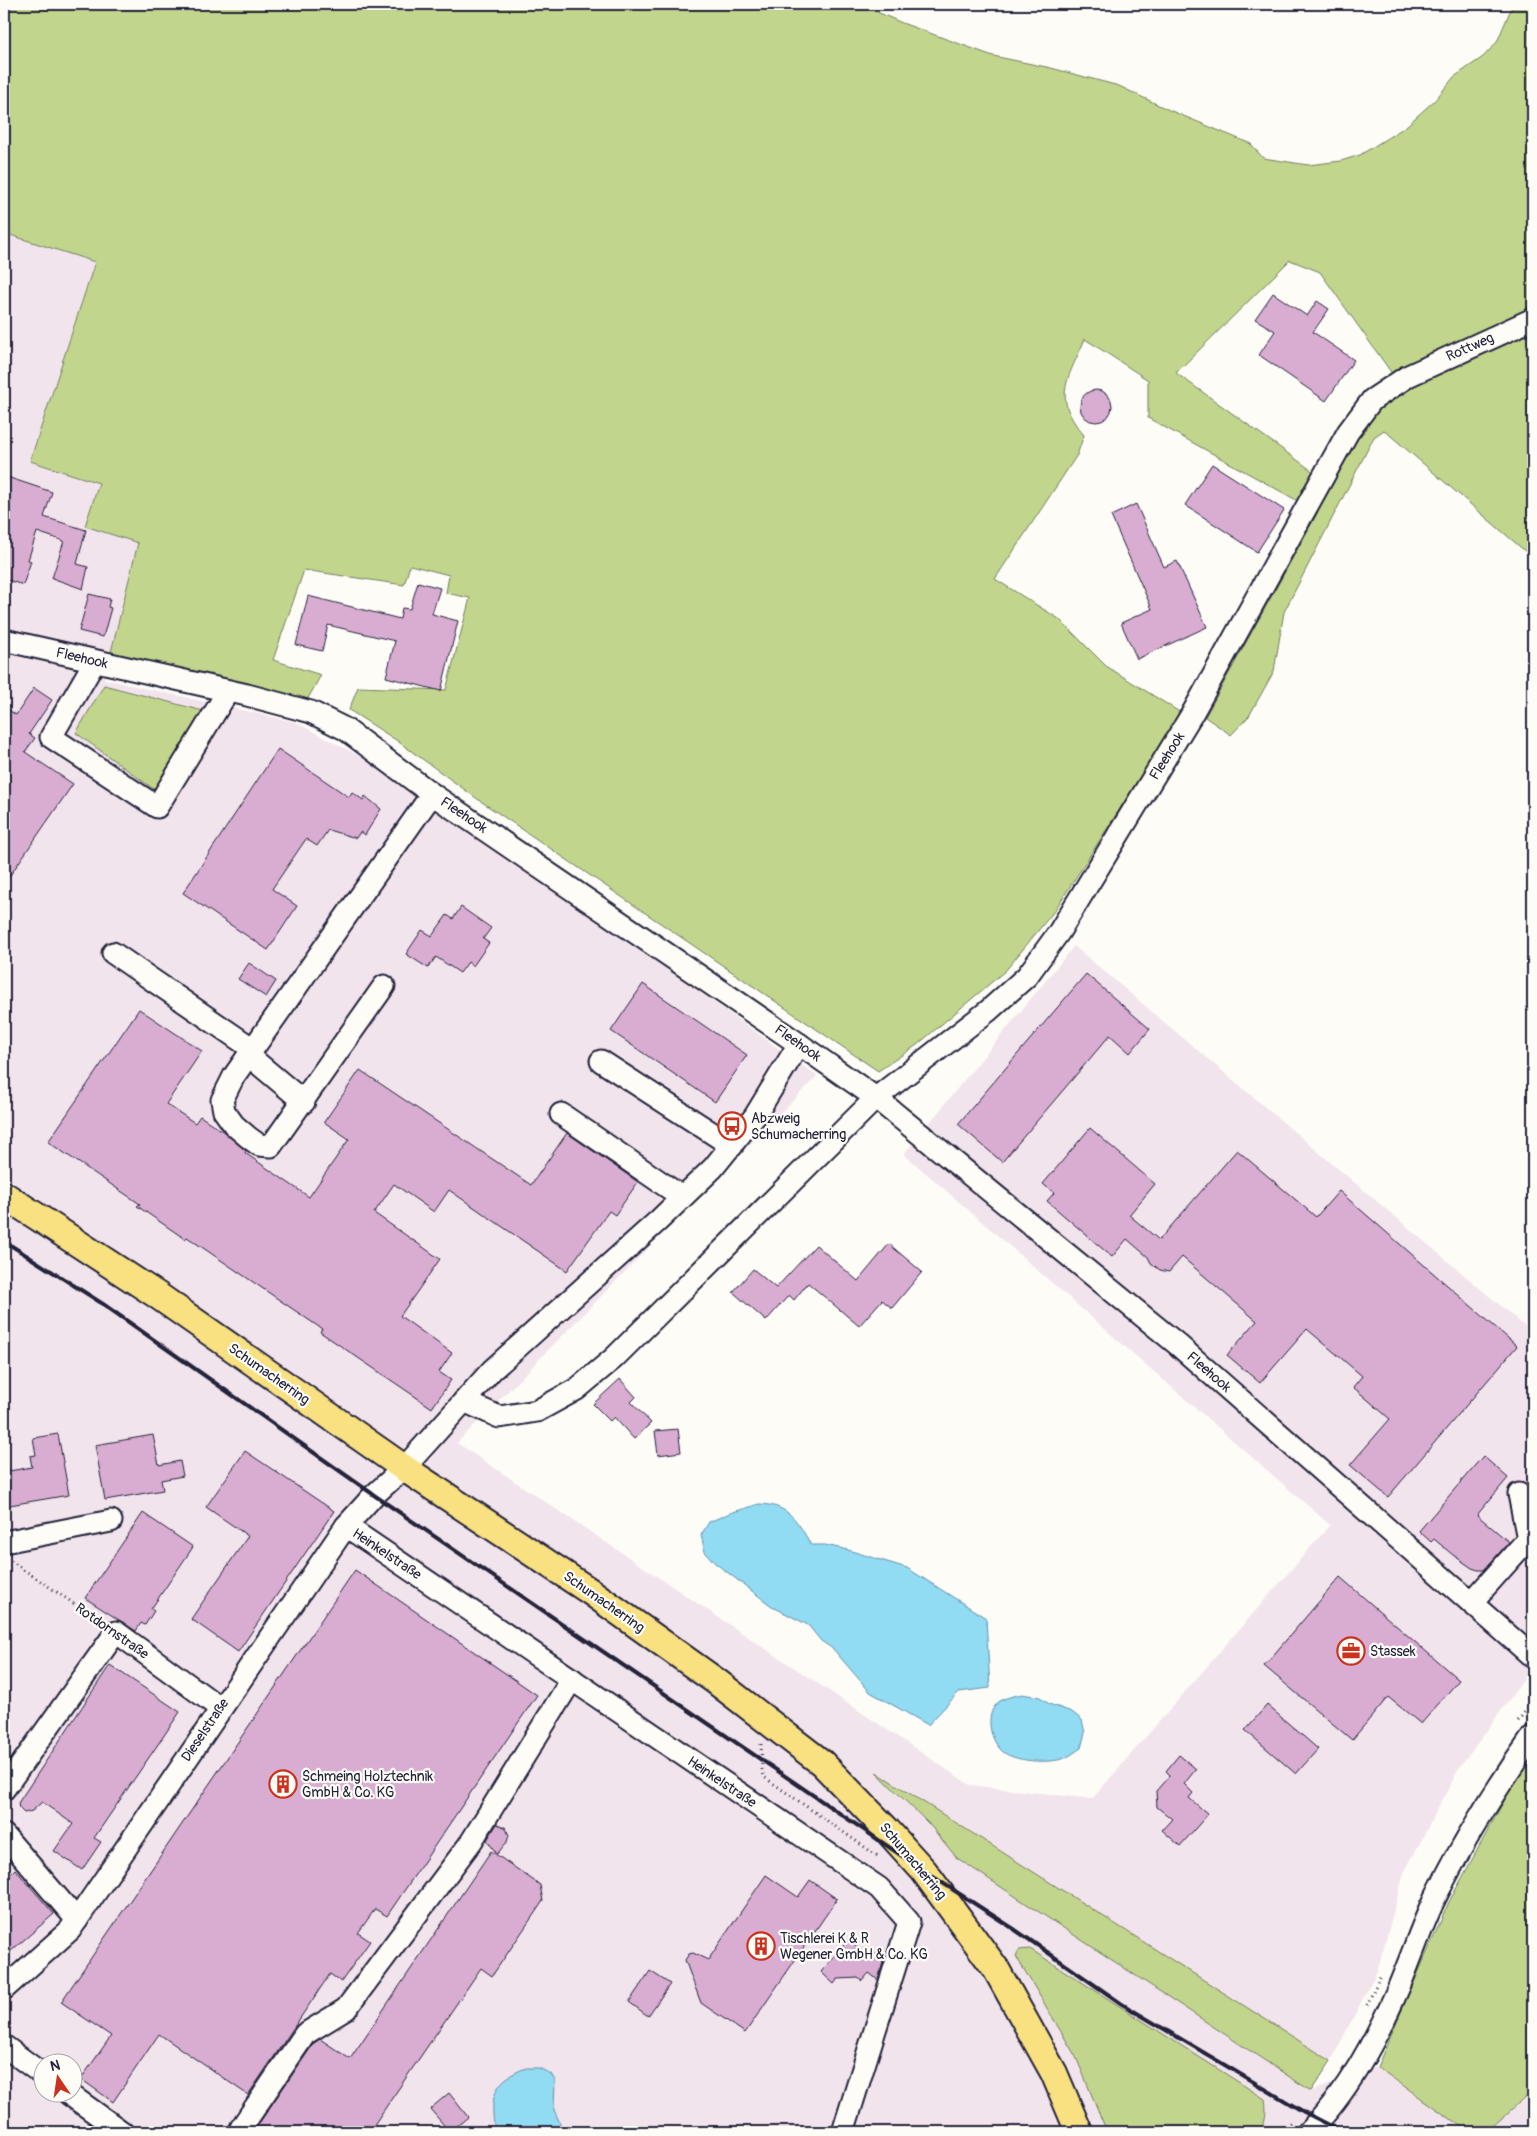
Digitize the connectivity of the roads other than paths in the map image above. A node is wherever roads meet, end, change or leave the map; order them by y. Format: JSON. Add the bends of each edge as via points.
{"nodes":[{"id":1,"x":1533,"y":319,"type":"edge"},
{"id":2,"x":1408,"y":376,"type":"joint"},
{"id":3,"x":4,"y":640,"type":"edge"},
{"id":4,"x":95,"y":661,"type":"junction"},
{"id":5,"x":228,"y":690,"type":"junction"},
{"id":6,"x":432,"y":794,"type":"junction"},
{"id":7,"x":113,"y":953,"type":"dead end"},
{"id":8,"x":384,"y":986,"type":"dead end"},
{"id":9,"x":799,"y":1044,"type":"junction"},
{"id":10,"x":251,"y":1052,"type":"junction"},
{"id":11,"x":601,"y":1060,"type":"dead end"},
{"id":12,"x":876,"y":1098,"type":"junction"},
{"id":13,"x":304,"y":1102,"type":"junction"},
{"id":14,"x":561,"y":1114,"type":"dead end"},
{"id":15,"x":732,"y":1146,"type":"junction"},
{"id":16,"x":4,"y":1195,"type":"edge"},
{"id":17,"x":682,"y":1197,"type":"junction"},
{"id":18,"x":464,"y":1401,"type":"junction"},
{"id":19,"x":404,"y":1468,"type":"junction"},
{"id":20,"x":1519,"y":1494,"type":"dead end"},
{"id":21,"x":111,"y":1521,"type":"dead end"},
{"id":22,"x":346,"y":1526,"type":"junction"},
{"id":23,"x":4,"y":1542,"type":"edge"},
{"id":24,"x":1471,"y":1603,"type":"junction"},
{"id":25,"x":1533,"y":1657,"type":"edge"},
{"id":26,"x":572,"y":1679,"type":"junction"},
{"id":27,"x":220,"y":1708,"type":"junction"},
{"id":28,"x":1533,"y":1736,"type":"edge"},
{"id":29,"x":4,"y":1789,"type":"edge"},
{"id":30,"x":4,"y":1835,"type":"edge"},
{"id":31,"x":77,"y":1920,"type":"junction"},
{"id":32,"x":4,"y":1989,"type":"edge"},
{"id":33,"x":4,"y":2046,"type":"edge"},
{"id":34,"x":32,"y":2067,"type":"edge"},
{"id":35,"x":82,"y":2103,"type":"edge"},
{"id":36,"x":241,"y":2128,"type":"dead end"},
{"id":37,"x":122,"y":2132,"type":"edge"},
{"id":38,"x":843,"y":2132,"type":"edge"},
{"id":39,"x":1079,"y":2132,"type":"edge"},
{"id":40,"x":1308,"y":2132,"type":"edge"}],
"edges":[{"from":1,"to":2,"type":"street","name":"Rottweg"},
{"from":2,"to":12,"type":"street","name":"Fleehook","via":[[1372,400],[1348,432],[1192,714],[1059,932],[1027,976],[988,1011]]},
{"from":3,"to":4,"type":"street","name":"Fleehook"},
{"from":4,"to":5,"type":"street","name":"Fleehook"},
{"from":4,"to":5,"type":"street","via":[[51,736],[157,807]]},
{"from":5,"to":6,"type":"street","name":"Fleehook","via":[[320,716],[345,729]]},
{"from":6,"to":9,"type":"street","name":"Fleehook"},
{"from":6,"to":10,"type":"street"},
{"from":7,"to":10,"type":"street"},
{"from":8,"to":13,"type":"street"},
{"from":9,"to":12,"type":"street","name":"Fleehook"},
{"from":9,"to":15,"type":"street","name":"Dieselstraße","via":[[755,1116]]},
{"from":10,"to":13,"type":"street"},
{"from":10,"to":13,"type":"street","via":[[222,1100],[224,1110],[234,1125],[259,1145],[271,1146]]},
{"from":11,"to":15,"type":"street"},
{"from":12,"to":18,"type":"street","via":[[614,1358],[576,1389],[537,1411],[499,1417]]},
{"from":12,"to":24,"type":"street","name":"Fleehook","via":[[1177,1344]]},
{"from":14,"to":17,"type":"street"},
{"from":15,"to":17,"type":"street","name":"Dieselstraße"},
{"from":16,"to":19,"type":"main road","name":"Schumacherring","via":[[157,1296]]},
{"from":17,"to":18,"type":"street","name":"Dieselstraße","via":[[492,1370]]},
{"from":18,"to":19,"type":"street","name":"Dieselstraße"},
{"from":19,"to":22,"type":"street","name":"Dieselstraße"},
{"from":19,"to":39,"type":"main road","name":"Schumacherring","via":[[590,1592],[717,1682],[822,1763],[924,1871],[979,1945],[1022,2012],[1054,2073]]},
{"from":20,"to":24,"type":"street","via":[[1528,1539]]},
{"from":21,"to":23,"type":"street"},
{"from":22,"to":26,"type":"street","name":"Heinkelstraße"},
{"from":22,"to":27,"type":"street","name":"Dieselstraße"},
{"from":24,"to":25,"type":"street","name":"Fleehook"},
{"from":26,"to":36,"type":"street","via":[[465,1850],[346,2010],[305,2034]]},
{"from":26,"to":38,"type":"street","name":"Heinkelstraße","via":[[612,1718],[879,1888],[909,1922]]},
{"from":27,"to":29,"type":"street","name":"Rotdornstraße","via":[[116,1632]]},
{"from":27,"to":31,"type":"street","name":"Dieselstraße"},
{"from":28,"to":40,"type":"street","via":[[1476,1822],[1435,1898],[1398,1989],[1370,2046],[1341,2094]]},
{"from":30,"to":31,"type":"street"},
{"from":31,"to":32,"type":"street","name":"Dieselstraße"},
{"from":33,"to":34,"type":"street"},
{"from":35,"to":37,"type":"street"}]}
